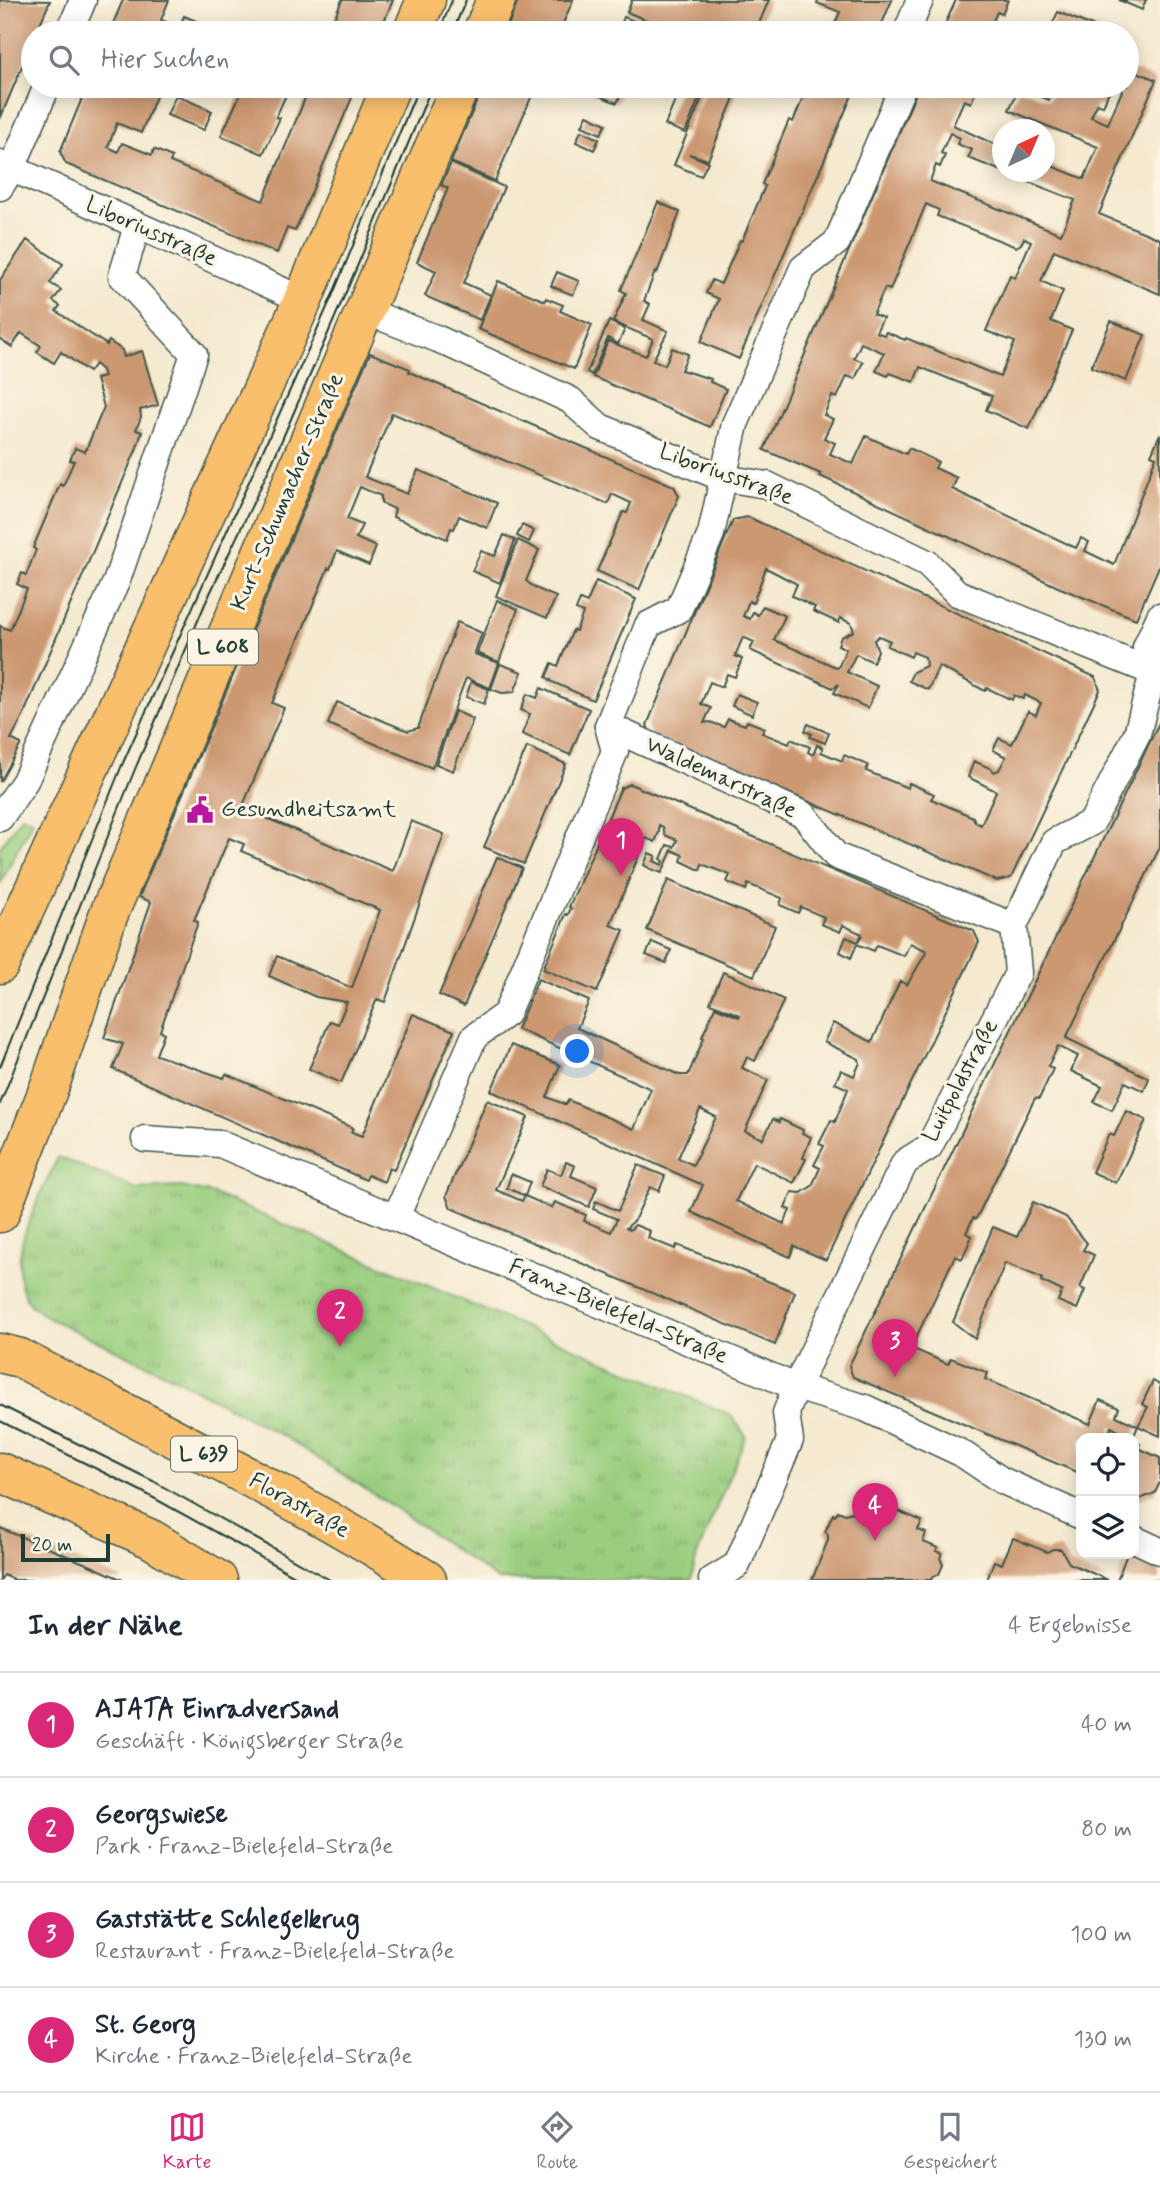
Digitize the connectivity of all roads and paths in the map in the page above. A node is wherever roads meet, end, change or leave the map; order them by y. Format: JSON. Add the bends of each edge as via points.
{"nodes":[{"id":1,"x":83,"y":0,"type":"edge"},
{"id":2,"x":426,"y":0,"type":"edge"},
{"id":3,"x":496,"y":0,"type":"edge"},
{"id":4,"x":920,"y":0,"type":"edge"},
{"id":5,"x":74,"y":21,"type":"edge"},
{"id":6,"x":417,"y":21,"type":"edge"},
{"id":7,"x":487,"y":21,"type":"edge"},
{"id":8,"x":911,"y":21,"type":"edge"},
{"id":9,"x":41,"y":98,"type":"edge"},
{"id":10,"x":386,"y":98,"type":"edge"},
{"id":11,"x":455,"y":98,"type":"edge"},
{"id":12,"x":898,"y":98,"type":"edge"},
{"id":13,"x":4,"y":173,"type":"edge"},
{"id":14,"x":137,"y":226,"type":"junction"},
{"id":15,"x":303,"y":300,"type":"junction"},
{"id":16,"x":365,"y":311,"type":"junction"},
{"id":17,"x":723,"y":478,"type":"junction"},
{"id":18,"x":1160,"y":615,"type":"edge"},
{"id":19,"x":1156,"y":674,"type":"edge"},
{"id":20,"x":608,"y":726,"type":"junction"},
{"id":21,"x":0,"y":818,"type":"edge"},
{"id":22,"x":1014,"y":926,"type":"junction"},
{"id":23,"x":0,"y":964,"type":"edge"},
{"id":24,"x":145,"y":1139,"type":"dead end"},
{"id":25,"x":0,"y":1213,"type":"edge"},
{"id":26,"x":396,"y":1217,"type":"junction"},
{"id":27,"x":7,"y":1348,"type":"edge"},
{"id":28,"x":796,"y":1387,"type":"junction"},
{"id":29,"x":0,"y":1472,"type":"edge"},
{"id":30,"x":1076,"y":1514,"type":"edge"},
{"id":31,"x":1139,"y":1541,"type":"edge"},
{"id":32,"x":1160,"y":1551,"type":"edge"},
{"id":33,"x":218,"y":1580,"type":"edge"},
{"id":34,"x":427,"y":1580,"type":"edge"},
{"id":35,"x":712,"y":1580,"type":"edge"}],
"edges":[{"from":1,"to":5,"type":"street"},
{"from":2,"to":6,"type":"main road"},
{"from":3,"to":7,"type":"main road"},
{"from":4,"to":8,"type":"street"},
{"from":9,"to":13,"type":"street"},
{"from":10,"to":15,"type":"main road","number":"L 608"},
{"from":11,"to":16,"type":"main road","name":"Kurt-Schumacher-Straße","number":"L 608"},
{"from":12,"to":17,"type":"street","via":[[837,242],[803,268],[735,424]]},
{"from":13,"to":14,"type":"street","name":"Liboriusstraße"},
{"from":14,"to":15,"type":"street","name":"Liboriusstraße"},
{"from":14,"to":21,"type":"street","via":[[122,276],[194,354],[117,580],[25,781]]},
{"from":15,"to":23,"type":"main road","number":"L 608"},
{"from":16,"to":17,"type":"street","name":"Liboriusstraße","via":[[570,400],[600,427]]},
{"from":16,"to":25,"type":"main road","name":"Kurt-Schumacher-Straße","number":"L 608","via":[[108,916]]},
{"from":17,"to":19,"type":"street","name":"Liboriusstraße","via":[[767,485],[927,563],[957,593]]},
{"from":17,"to":20,"type":"street","via":[[711,534],[679,609],[648,625]]},
{"from":18,"to":19,"type":"street","via":[[1146,647]]},
{"from":19,"to":22,"type":"street","via":[[1137,734],[1092,822],[1054,842]]},
{"from":20,"to":22,"type":"street","name":"Waldemarstraße","via":[[804,815],[836,856]]},
{"from":20,"to":26,"type":"street","via":[[615,751],[506,1014],[474,1037]]},
{"from":22,"to":28,"type":"street","name":"Luitpoldstraße","via":[[1018,973],[929,1147],[905,1162]]},
{"from":24,"to":26,"type":"street","name":"Franz-Bielefeld-Straße","via":[[220,1144]]},
{"from":26,"to":28,"type":"street","name":"Franz-Bielefeld-Straße"},
{"from":27,"to":34,"type":"main road","name":"Florastraße","number":"L 639"},
{"from":28,"to":30,"type":"street","name":"Franz-Bielefeld-Straße","via":[[865,1408]]},
{"from":28,"to":35,"type":"street","name":"Luitpoldstraße","via":[[786,1413],[790,1440],[737,1565]]},
{"from":29,"to":33,"type":"main road","via":[[151,1539]]},
{"from":31,"to":32,"type":"street"}]}
